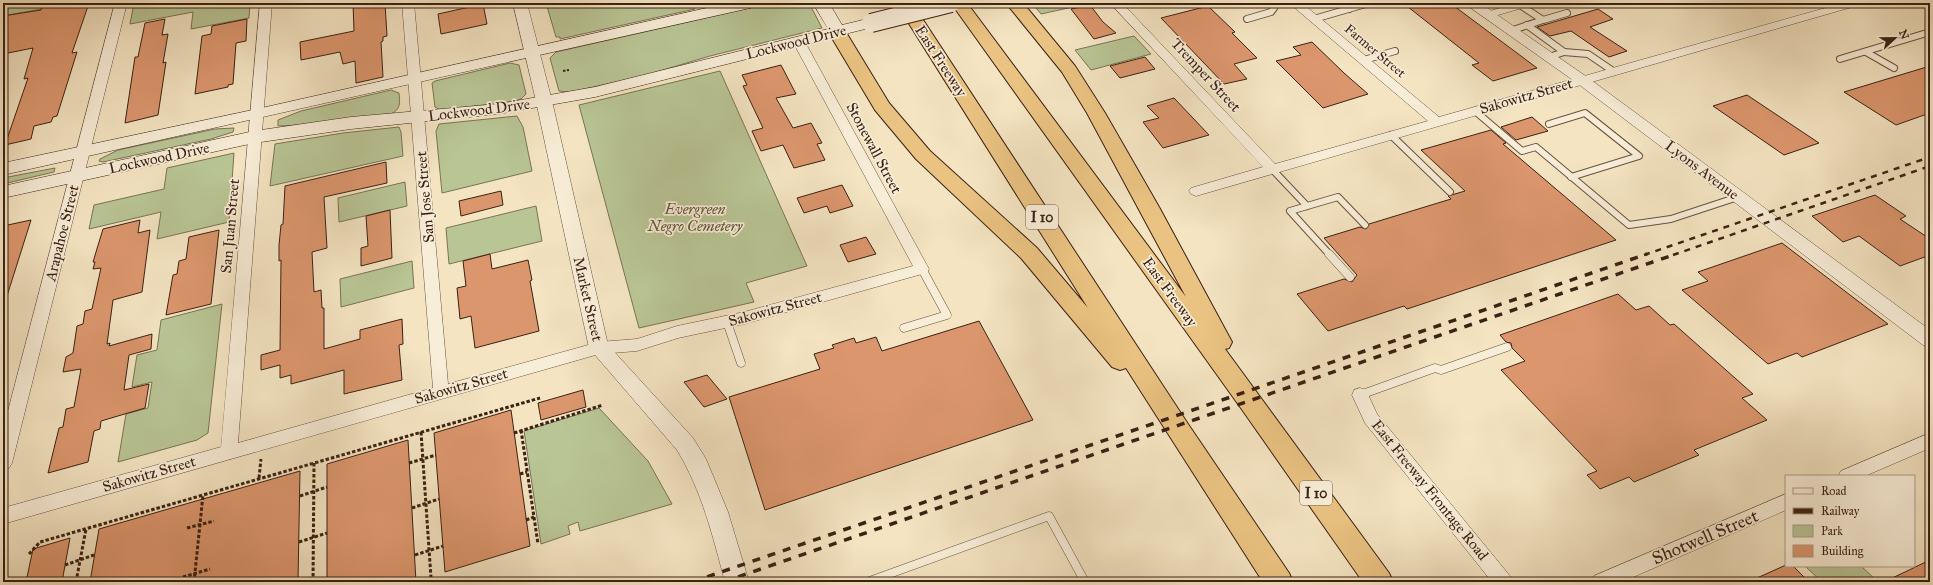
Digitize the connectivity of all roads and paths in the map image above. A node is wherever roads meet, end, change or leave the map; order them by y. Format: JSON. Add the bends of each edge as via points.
{"nodes":[{"id":1,"x":121,"y":3,"type":"edge"},
{"id":2,"x":266,"y":3,"type":"edge"},
{"id":3,"x":408,"y":3,"type":"edge"},
{"id":4,"x":520,"y":3,"type":"edge"},
{"id":5,"x":750,"y":3,"type":"edge"},
{"id":6,"x":821,"y":3,"type":"edge"},
{"id":7,"x":904,"y":3,"type":"edge"},
{"id":8,"x":951,"y":3,"type":"edge"},
{"id":9,"x":959,"y":3,"type":"edge"},
{"id":10,"x":1014,"y":3,"type":"edge"},
{"id":11,"x":1116,"y":3,"type":"edge"},
{"id":12,"x":1270,"y":3,"type":"edge"},
{"id":13,"x":1295,"y":3,"type":"edge"},
{"id":14,"x":1337,"y":3,"type":"edge"},
{"id":15,"x":1369,"y":3,"type":"edge"},
{"id":16,"x":1471,"y":3,"type":"edge"},
{"id":17,"x":1855,"y":3,"type":"edge"},
{"id":18,"x":1524,"y":4,"type":"edge"},
{"id":19,"x":712,"y":7,"type":"edge"},
{"id":20,"x":1349,"y":8,"type":"junction"},
{"id":21,"x":1567,"y":13,"type":"dead end"},
{"id":22,"x":1488,"y":14,"type":"junction"},
{"id":23,"x":1247,"y":19,"type":"dead end"},
{"id":24,"x":1314,"y":19,"type":"junction"},
{"id":25,"x":1543,"y":20,"type":"junction"},
{"id":26,"x":1527,"y":25,"type":"junction"},
{"id":27,"x":1510,"y":31,"type":"junction"},
{"id":28,"x":1930,"y":32,"type":"edge"},
{"id":29,"x":838,"y":33,"type":"junction"},
{"id":30,"x":799,"y":42,"type":"junction"},
{"id":31,"x":1395,"y":50,"type":"dead end"},
{"id":32,"x":1866,"y":52,"type":"junction"},
{"id":33,"x":532,"y":53,"type":"junction"},
{"id":34,"x":1556,"y":55,"type":"junction"},
{"id":35,"x":1840,"y":59,"type":"dead end"},
{"id":36,"x":1364,"y":60,"type":"junction"},
{"id":37,"x":1894,"y":68,"type":"dead end"},
{"id":38,"x":569,"y":70,"type":"dead end"},
{"id":39,"x":563,"y":71,"type":"dead end"},
{"id":40,"x":1614,"y":71,"type":"junction"},
{"id":41,"x":414,"y":79,"type":"junction"},
{"id":42,"x":1582,"y":80,"type":"junction"},
{"id":43,"x":544,"y":101,"type":"junction"},
{"id":44,"x":1474,"y":111,"type":"junction"},
{"id":45,"x":257,"y":114,"type":"junction"},
{"id":46,"x":419,"y":117,"type":"junction"},
{"id":47,"x":1437,"y":122,"type":"junction"},
{"id":48,"x":1549,"y":124,"type":"dead end"},
{"id":49,"x":1391,"y":135,"type":"junction"},
{"id":50,"x":254,"y":137,"type":"junction"},
{"id":51,"x":82,"y":152,"type":"junction"},
{"id":52,"x":3,"y":169,"type":"edge"},
{"id":53,"x":1272,"y":169,"type":"junction"},
{"id":54,"x":77,"y":176,"type":"junction"},
{"id":55,"x":1571,"y":177,"type":"junction"},
{"id":56,"x":1196,"y":191,"type":"dead end"},
{"id":57,"x":3,"y":192,"type":"edge"},
{"id":58,"x":1450,"y":192,"type":"dead end"},
{"id":59,"x":1738,"y":197,"type":"junction"},
{"id":60,"x":1307,"y":206,"type":"junction"},
{"id":61,"x":1365,"y":225,"type":"dead end"},
{"id":62,"x":922,"y":268,"type":"junction"},
{"id":63,"x":1350,"y":277,"type":"dead end"},
{"id":64,"x":726,"y":322,"type":"junction"},
{"id":65,"x":904,"y":328,"type":"dead end"},
{"id":66,"x":1930,"y":340,"type":"edge"},
{"id":67,"x":1507,"y":347,"type":"dead end"},
{"id":68,"x":599,"y":348,"type":"junction"},
{"id":69,"x":741,"y":363,"type":"dead end"},
{"id":70,"x":441,"y":392,"type":"junction"},
{"id":71,"x":1360,"y":395,"type":"joint"},
{"id":72,"x":540,"y":398,"type":"dead end"},
{"id":73,"x":1252,"y":404,"type":"junction"},
{"id":74,"x":603,"y":405,"type":"dead end"},
{"id":75,"x":521,"y":430,"type":"junction"},
{"id":76,"x":1179,"y":431,"type":"junction"},
{"id":77,"x":421,"y":432,"type":"junction"},
{"id":78,"x":514,"y":433,"type":"dead end"},
{"id":79,"x":1930,"y":440,"type":"edge"},
{"id":80,"x":229,"y":451,"type":"junction"},
{"id":81,"x":436,"y":455,"type":"dead end"},
{"id":82,"x":261,"y":457,"type":"dead end"},
{"id":83,"x":423,"y":460,"type":"junction"},
{"id":84,"x":3,"y":463,"type":"edge"},
{"id":85,"x":314,"y":463,"type":"junction"},
{"id":86,"x":409,"y":464,"type":"dead end"},
{"id":87,"x":527,"y":472,"type":"junction"},
{"id":88,"x":520,"y":474,"type":"dead end"},
{"id":89,"x":1849,"y":475,"type":"edge"},
{"id":90,"x":259,"y":478,"type":"junction"},
{"id":91,"x":327,"y":487,"type":"dead end"},
{"id":92,"x":314,"y":491,"type":"junction"},
{"id":93,"x":203,"y":495,"type":"junction"},
{"id":94,"x":300,"y":496,"type":"dead end"},
{"id":95,"x":440,"y":499,"type":"dead end"},
{"id":96,"x":1785,"y":502,"type":"edge"},
{"id":97,"x":426,"y":503,"type":"junction"},
{"id":98,"x":412,"y":508,"type":"dead end"},
{"id":99,"x":3,"y":516,"type":"edge"},
{"id":100,"x":534,"y":517,"type":"junction"},
{"id":101,"x":214,"y":520,"type":"dead end"},
{"id":102,"x":526,"y":520,"type":"dead end"},
{"id":103,"x":200,"y":525,"type":"junction"},
{"id":104,"x":188,"y":528,"type":"dead end"},
{"id":105,"x":86,"y":529,"type":"junction"},
{"id":106,"x":327,"y":533,"type":"dead end"},
{"id":107,"x":313,"y":537,"type":"junction"},
{"id":108,"x":299,"y":542,"type":"dead end"},
{"id":109,"x":538,"y":544,"type":"dead end"},
{"id":110,"x":443,"y":546,"type":"dead end"},
{"id":111,"x":429,"y":551,"type":"junction"},
{"id":112,"x":29,"y":554,"type":"dead end"},
{"id":113,"x":94,"y":555,"type":"dead end"},
{"id":114,"x":415,"y":555,"type":"dead end"},
{"id":115,"x":80,"y":560,"type":"junction"},
{"id":116,"x":65,"y":565,"type":"dead end"},
{"id":117,"x":210,"y":570,"type":"dead end"},
{"id":118,"x":195,"y":574,"type":"junction"},
{"id":119,"x":183,"y":577,"type":"dead end"},
{"id":120,"x":431,"y":578,"type":"dead end"},
{"id":121,"x":76,"y":582,"type":"edge"},
{"id":122,"x":194,"y":582,"type":"edge"},
{"id":123,"x":313,"y":582,"type":"edge"},
{"id":124,"x":737,"y":582,"type":"edge"},
{"id":125,"x":867,"y":582,"type":"edge"},
{"id":126,"x":1085,"y":582,"type":"edge"},
{"id":127,"x":1279,"y":582,"type":"edge"},
{"id":128,"x":1379,"y":582,"type":"edge"},
{"id":129,"x":1503,"y":582,"type":"edge"},
{"id":130,"x":1601,"y":582,"type":"edge"}],
"edges":[{"from":1,"to":51,"type":"street","name":"Arapahoe Street"},
{"from":2,"to":45,"type":"street","name":"San Juan Street"},
{"from":3,"to":41,"type":"street","name":"San Jose Street"},
{"from":4,"to":33,"type":"street","name":"Market Street"},
{"from":5,"to":19,"type":"main road","name":"Lockwood Drive"},
{"from":6,"to":29,"type":"main road"},
{"from":7,"to":76,"type":"highway","name":"East Freeway","number":"I 10"},
{"from":8,"to":29,"type":"main road","name":"Lockwood Drive","bridge":true},
{"from":9,"to":73,"type":"highway","name":"East Freeway","number":"I 10"},
{"from":10,"to":73,"type":"highway","via":[[1069,70],[1096,113],[1179,261]]},
{"from":11,"to":53,"type":"street","name":"Tremper Street"},
{"from":12,"to":23,"type":"lane","via":[[1274,8],[1271,12]]},
{"from":13,"to":24,"type":"street","name":"Farmer Street"},
{"from":14,"to":20,"type":"lane"},
{"from":15,"to":20,"type":"lane"},
{"from":16,"to":22,"type":"street","name":"Lyons Avenue"},
{"from":17,"to":40,"type":"street","name":"Sakowitz Street"},
{"from":18,"to":22,"type":"street"},
{"from":18,"to":25,"type":"lane"},
{"from":19,"to":33,"type":"main road","name":"Lockwood Drive"},
{"from":20,"to":24,"type":"lane"},
{"from":21,"to":25,"type":"lane"},
{"from":22,"to":27,"type":"street","name":"Lyons Avenue"},
{"from":24,"to":36,"type":"street","name":"Farmer Street"},
{"from":25,"to":26,"type":"lane"},
{"from":26,"to":27,"type":"lane"},
{"from":26,"to":34,"type":"lane"},
{"from":27,"to":34,"type":"street","name":"Lyons Avenue"},
{"from":28,"to":32,"type":"lane"},
{"from":29,"to":30,"type":"main road","name":"Lockwood Drive"},
{"from":29,"to":76,"type":"highway","via":[[882,106],[923,155],[1029,253]]},
{"from":30,"to":43,"type":"main road","name":"Lockwood Drive","via":[[634,83]]},
{"from":30,"to":62,"type":"street","name":"Stonewall Street"},
{"from":31,"to":36,"type":"lane"},
{"from":32,"to":35,"type":"lane"},
{"from":32,"to":37,"type":"lane"},
{"from":33,"to":41,"type":"main road","name":"Lockwood Drive"},
{"from":33,"to":43,"type":"street","name":"Market Street"},
{"from":34,"to":40,"type":"lane","via":[[1588,54]]},
{"from":34,"to":42,"type":"street","name":"Lyons Avenue"},
{"from":36,"to":47,"type":"street","name":"Farmer Street"},
{"from":38,"to":39,"type":"path"},
{"from":40,"to":42,"type":"street","name":"Sakowitz Street"},
{"from":41,"to":45,"type":"main road","name":"Lockwood Drive"},
{"from":41,"to":46,"type":"street","name":"San Jose Street"},
{"from":42,"to":44,"type":"street","name":"Sakowitz Street"},
{"from":42,"to":59,"type":"street","name":"Lyons Avenue"},
{"from":43,"to":46,"type":"main road","name":"Lockwood Drive","via":[[498,109]]},
{"from":43,"to":68,"type":"street","name":"Market Street"},
{"from":44,"to":47,"type":"street","name":"Sakowitz Street"},
{"from":44,"to":55,"type":"lane","via":[[1522,152],[1536,147]]},
{"from":45,"to":50,"type":"street","name":"San Juan Street"},
{"from":45,"to":51,"type":"main road","name":"Lockwood Drive"},
{"from":46,"to":50,"type":"main road","name":"Lockwood Drive","via":[[351,123]]},
{"from":46,"to":70,"type":"street","name":"San Jose Street"},
{"from":47,"to":49,"type":"street","name":"Sakowitz Street"},
{"from":48,"to":55,"type":"lane","via":[[1585,113],[1639,156]]},
{"from":49,"to":53,"type":"street","name":"Sakowitz Street"},
{"from":49,"to":58,"type":"lane"},
{"from":50,"to":54,"type":"main road","name":"Lockwood Drive"},
{"from":50,"to":80,"type":"street","name":"San Juan Street"},
{"from":51,"to":52,"type":"main road","name":"Lockwood Drive"},
{"from":51,"to":54,"type":"street","name":"Arapahoe Street"},
{"from":53,"to":56,"type":"street","name":"Sakowitz Street"},
{"from":53,"to":60,"type":"lane"},
{"from":54,"to":57,"type":"main road","name":"Lockwood Drive"},
{"from":54,"to":84,"type":"street","name":"Arapahoe Street"},
{"from":55,"to":59,"type":"lane","via":[[1629,225],[1671,219]]},
{"from":59,"to":66,"type":"street","name":"Lyons Avenue"},
{"from":60,"to":61,"type":"lane","via":[[1338,197]]},
{"from":60,"to":63,"type":"lane","via":[[1290,211]]},
{"from":62,"to":64,"type":"street","name":"Sakowitz Street"},
{"from":62,"to":65,"type":"lane","via":[[947,315]]},
{"from":64,"to":68,"type":"street","name":"Sakowitz Street","via":[[677,332],[637,345]]},
{"from":64,"to":69,"type":"lane"},
{"from":67,"to":71,"type":"lane","via":[[1441,370],[1435,368]]},
{"from":68,"to":70,"type":"street","name":"Sakowitz Street"},
{"from":68,"to":124,"type":"street","name":"Market Street","via":[[685,444],[698,465],[717,512]]},
{"from":70,"to":80,"type":"street","name":"Sakowitz Street"},
{"from":71,"to":129,"type":"street","name":"East Freeway Frontage Road","via":[[1371,418]]},
{"from":72,"to":77,"type":"path"},
{"from":73,"to":128,"type":"highway","name":"East Freeway","number":"I 10"},
{"from":74,"to":75,"type":"path"},
{"from":75,"to":78,"type":"path"},
{"from":75,"to":87,"type":"path"},
{"from":76,"to":127,"type":"highway","name":"East Freeway","number":"I 10"},
{"from":77,"to":83,"type":"path"},
{"from":77,"to":85,"type":"path"},
{"from":79,"to":89,"type":"street"},
{"from":80,"to":99,"type":"street","name":"Sakowitz Street"},
{"from":81,"to":83,"type":"path"},
{"from":82,"to":90,"type":"path"},
{"from":83,"to":86,"type":"path"},
{"from":83,"to":97,"type":"path"},
{"from":85,"to":90,"type":"path"},
{"from":85,"to":92,"type":"path"},
{"from":87,"to":88,"type":"path"},
{"from":87,"to":100,"type":"path"},
{"from":90,"to":93,"type":"path"},
{"from":91,"to":92,"type":"path"},
{"from":92,"to":94,"type":"path"},
{"from":92,"to":107,"type":"path"},
{"from":93,"to":103,"type":"path"},
{"from":93,"to":105,"type":"path"},
{"from":95,"to":97,"type":"path"},
{"from":96,"to":130,"type":"street","name":"Shotwell Street"},
{"from":97,"to":98,"type":"path"},
{"from":97,"to":111,"type":"path"},
{"from":100,"to":102,"type":"path"},
{"from":100,"to":109,"type":"path"},
{"from":101,"to":103,"type":"path"},
{"from":103,"to":104,"type":"path"},
{"from":103,"to":118,"type":"path"},
{"from":105,"to":112,"type":"path","via":[[40,542]]},
{"from":105,"to":115,"type":"path"},
{"from":106,"to":107,"type":"path"},
{"from":107,"to":108,"type":"path"},
{"from":107,"to":123,"type":"path"},
{"from":110,"to":111,"type":"path"},
{"from":111,"to":114,"type":"path"},
{"from":111,"to":120,"type":"path"},
{"from":113,"to":115,"type":"path"},
{"from":115,"to":116,"type":"path"},
{"from":115,"to":121,"type":"path"},
{"from":117,"to":118,"type":"path"},
{"from":118,"to":119,"type":"path"},
{"from":118,"to":122,"type":"path"},
{"from":125,"to":126,"type":"lane","via":[[1049,516]]}]}
